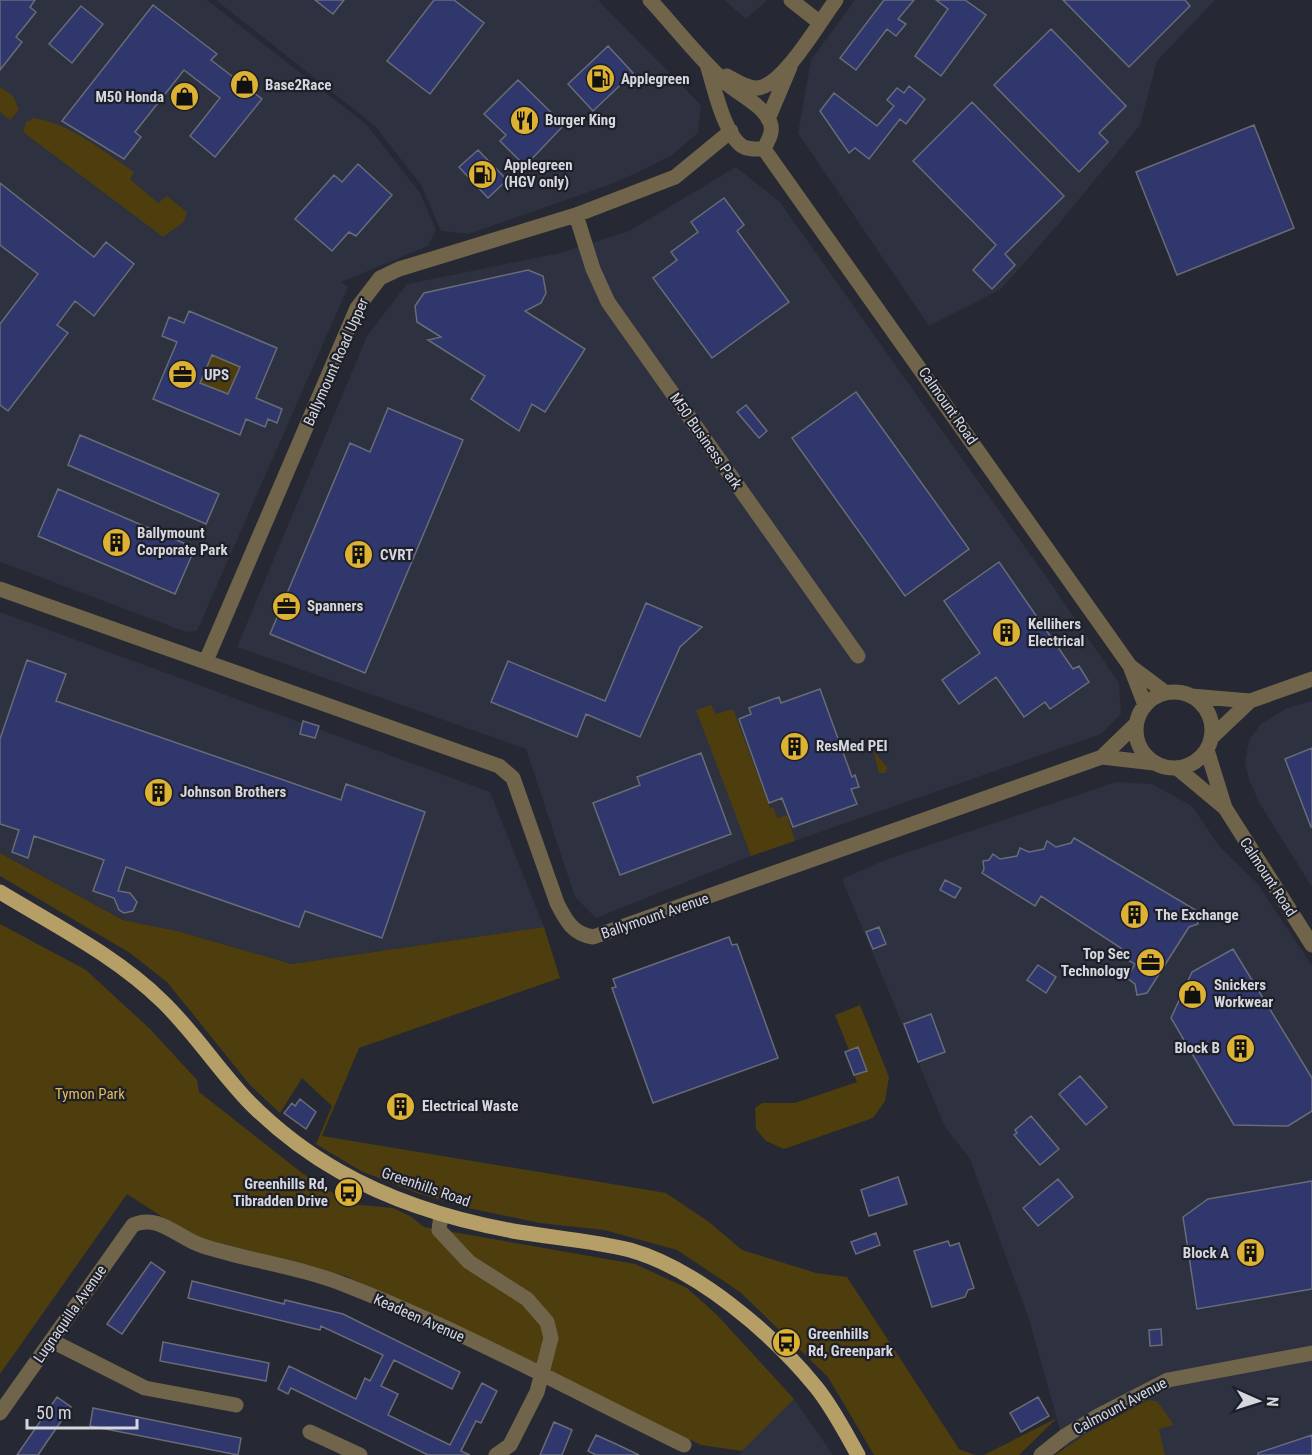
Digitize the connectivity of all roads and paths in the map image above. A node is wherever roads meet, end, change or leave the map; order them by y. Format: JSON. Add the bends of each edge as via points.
{"nodes":[{"id":1,"x":650,"y":0,"type":"edge"},
{"id":2,"x":791,"y":0,"type":"edge"},
{"id":3,"x":836,"y":0,"type":"edge"},
{"id":4,"x":819,"y":22,"type":"junction"},
{"id":5,"x":793,"y":61,"type":"junction"},
{"id":6,"x":707,"y":64,"type":"junction"},
{"id":7,"x":768,"y":119,"type":"junction"},
{"id":8,"x":731,"y":131,"type":"junction"},
{"id":9,"x":764,"y":148,"type":"junction"},
{"id":10,"x":576,"y":215,"type":"junction"},
{"id":11,"x":0,"y":589,"type":"edge"},
{"id":12,"x":858,"y":656,"type":"dead end"},
{"id":13,"x":206,"y":661,"type":"junction"},
{"id":14,"x":1130,"y":666,"type":"junction"},
{"id":15,"x":1312,"y":679,"type":"edge"},
{"id":16,"x":1166,"y":693,"type":"junction"},
{"id":17,"x":1191,"y":696,"type":"junction"},
{"id":18,"x":1250,"y":701,"type":"junction"},
{"id":19,"x":1145,"y":705,"type":"junction"},
{"id":20,"x":1136,"y":724,"type":"junction"},
{"id":21,"x":1209,"y":744,"type":"junction"},
{"id":22,"x":1101,"y":757,"type":"junction"},
{"id":23,"x":1154,"y":763,"type":"junction"},
{"id":24,"x":1177,"y":768,"type":"junction"},
{"id":25,"x":1225,"y":808,"type":"junction"},
{"id":26,"x":0,"y":892,"type":"edge"},
{"id":27,"x":1312,"y":945,"type":"edge"},
{"id":28,"x":441,"y":1215,"type":"junction"},
{"id":29,"x":143,"y":1220,"type":"joint"},
{"id":30,"x":52,"y":1341,"type":"junction"},
{"id":31,"x":1312,"y":1353,"type":"edge"},
{"id":32,"x":541,"y":1376,"type":"junction"},
{"id":33,"x":236,"y":1405,"type":"dead end"},
{"id":34,"x":0,"y":1413,"type":"edge"},
{"id":35,"x":310,"y":1432,"type":"dead end"},
{"id":36,"x":684,"y":1445,"type":"dead end"},
{"id":37,"x":360,"y":1455,"type":"edge"},
{"id":38,"x":496,"y":1455,"type":"edge"},
{"id":39,"x":858,"y":1455,"type":"edge"},
{"id":40,"x":1041,"y":1455,"type":"edge"}],
"edges":[{"from":1,"to":6,"type":"street"},
{"from":2,"to":4,"type":"street"},
{"from":3,"to":4,"type":"street"},
{"from":4,"to":5,"type":"street"},
{"from":5,"to":6,"type":"street","via":[[760,88],[737,82]]},
{"from":5,"to":7,"type":"street"},
{"from":6,"to":7,"type":"street"},
{"from":6,"to":8,"type":"street"},
{"from":7,"to":9,"type":"street","via":[[771,134]]},
{"from":8,"to":9,"type":"street","via":[[745,147]]},
{"from":8,"to":10,"type":"street","name":"Ballymount Road Upper","via":[[675,177]]},
{"from":9,"to":14,"type":"street","name":"Calmount Road"},
{"from":10,"to":12,"type":"street","name":"M50 Business Park","via":[[608,302]]},
{"from":10,"to":13,"type":"street","name":"Ballymount Road Upper","via":[[407,266],[380,278],[369,291],[357,308]]},
{"from":11,"to":13,"type":"street"},
{"from":13,"to":22,"type":"street","name":"Ballymount Avenue","via":[[499,765],[513,778],[566,922],[584,936],[593,937]]},
{"from":14,"to":16,"type":"street","name":"Calmount Road"},
{"from":14,"to":19,"type":"street","name":"Calmount Road"},
{"from":15,"to":18,"type":"street"},
{"from":16,"to":17,"type":"street"},
{"from":16,"to":19,"type":"street"},
{"from":17,"to":18,"type":"street"},
{"from":17,"to":21,"type":"street","via":[[1208,713]]},
{"from":18,"to":21,"type":"street"},
{"from":19,"to":20,"type":"street"},
{"from":20,"to":22,"type":"street","name":"Ballymount Avenue"},
{"from":20,"to":23,"type":"street","via":[[1139,747]]},
{"from":21,"to":24,"type":"street","via":[[1194,762]]},
{"from":21,"to":25,"type":"street","name":"Calmount Road"},
{"from":22,"to":23,"type":"street","name":"Ballymount Avenue"},
{"from":23,"to":24,"type":"street"},
{"from":24,"to":25,"type":"street","name":"Calmount Road"},
{"from":25,"to":27,"type":"street","name":"Calmount Road"},
{"from":26,"to":28,"type":"main road","name":"Greenhills Road","via":[[138,980],[186,1026],[250,1102],[304,1149],[389,1196]]},
{"from":28,"to":32,"type":"street","via":[[440,1230],[452,1246],[469,1263],[527,1299],[547,1322],[551,1338]]},
{"from":28,"to":39,"type":"main road","name":"Greenhills Road","via":[[630,1250],[684,1272],[787,1356],[831,1408]]},
{"from":29,"to":30,"type":"street","name":"Lugnaquilla Avenue","via":[[133,1225]]},
{"from":29,"to":32,"type":"street","name":"Keadeen Avenue","via":[[158,1223],[200,1246],[346,1285]]},
{"from":30,"to":33,"type":"street","via":[[145,1388]]},
{"from":30,"to":34,"type":"street","name":"Lugnaquilla Avenue"},
{"from":31,"to":40,"type":"street","name":"Calmount Avenue","via":[[1168,1380],[1098,1416]]},
{"from":32,"to":36,"type":"street","name":"Keadeen Avenue"},
{"from":32,"to":38,"type":"street","via":[[510,1445]]},
{"from":35,"to":37,"type":"street"}]}
